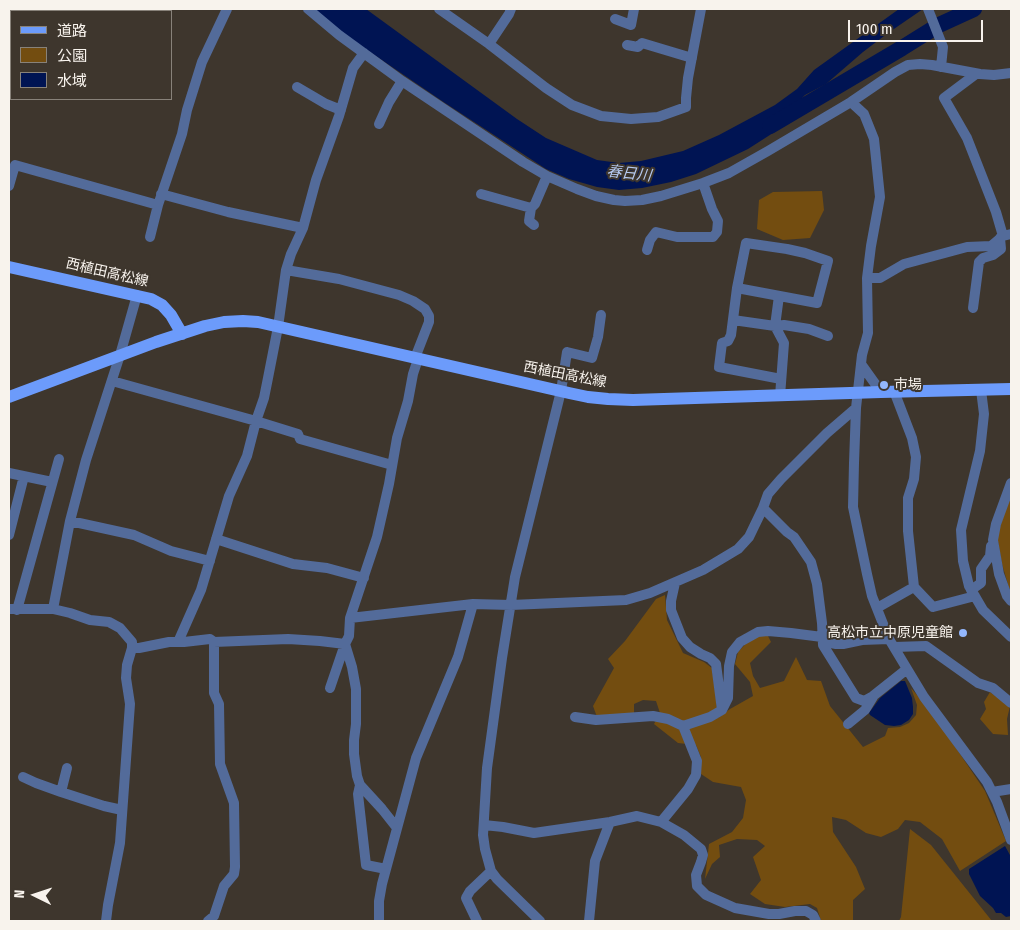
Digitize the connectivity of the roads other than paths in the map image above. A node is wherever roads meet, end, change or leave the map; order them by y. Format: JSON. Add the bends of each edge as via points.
{"nodes":[{"id":1,"x":227,"y":9,"type":"edge"},
{"id":2,"x":308,"y":9,"type":"edge"},
{"id":3,"x":439,"y":9,"type":"edge"},
{"id":4,"x":511,"y":9,"type":"edge"},
{"id":5,"x":634,"y":9,"type":"edge"},
{"id":6,"x":701,"y":9,"type":"edge"},
{"id":7,"x":928,"y":9,"type":"edge"},
{"id":8,"x":615,"y":19,"type":"dead end"},
{"id":9,"x":489,"y":44,"type":"junction"},
{"id":10,"x":627,"y":45,"type":"dead end"},
{"id":11,"x":364,"y":53,"type":"junction"},
{"id":12,"x":692,"y":58,"type":"junction"},
{"id":13,"x":941,"y":67,"type":"junction"},
{"id":14,"x":1011,"y":73,"type":"edge"},
{"id":15,"x":976,"y":74,"type":"junction"},
{"id":16,"x":402,"y":82,"type":"junction"},
{"id":17,"x":297,"y":88,"type":"dead end"},
{"id":18,"x":851,"y":102,"type":"junction"},
{"id":19,"x":341,"y":110,"type":"junction"},
{"id":20,"x":379,"y":124,"type":"dead end"},
{"id":21,"x":548,"y":176,"type":"junction"},
{"id":22,"x":703,"y":183,"type":"junction"},
{"id":23,"x":9,"y":186,"type":"edge"},
{"id":24,"x":162,"y":194,"type":"junction"},
{"id":25,"x":481,"y":194,"type":"dead end"},
{"id":26,"x":158,"y":205,"type":"junction"},
{"id":27,"x":531,"y":208,"type":"junction"},
{"id":28,"x":534,"y":225,"type":"dead end"},
{"id":29,"x":303,"y":228,"type":"junction"},
{"id":30,"x":1005,"y":236,"type":"edge"},
{"id":31,"x":150,"y":237,"type":"dead end"},
{"id":32,"x":647,"y":250,"type":"dead end"},
{"id":33,"x":9,"y":267,"type":"edge"},
{"id":34,"x":286,"y":270,"type":"junction"},
{"id":35,"x":867,"y":278,"type":"junction"},
{"id":36,"x":737,"y":288,"type":"junction"},
{"id":37,"x":137,"y":295,"type":"junction"},
{"id":38,"x":778,"y":296,"type":"junction"},
{"id":39,"x":973,"y":308,"type":"dead end"},
{"id":40,"x":601,"y":315,"type":"dead end"},
{"id":41,"x":733,"y":320,"type":"junction"},
{"id":42,"x":775,"y":326,"type":"junction"},
{"id":43,"x":278,"y":327,"type":"junction"},
{"id":44,"x":182,"y":334,"type":"junction"},
{"id":45,"x":828,"y":336,"type":"dead end"},
{"id":46,"x":120,"y":355,"type":"junction"},
{"id":47,"x":417,"y":358,"type":"junction"},
{"id":48,"x":861,"y":364,"type":"junction"},
{"id":49,"x":781,"y":379,"type":"junction"},
{"id":50,"x":112,"y":381,"type":"junction"},
{"id":51,"x":1011,"y":389,"type":"edge"},
{"id":52,"x":981,"y":390,"type":"junction"},
{"id":53,"x":561,"y":391,"type":"junction"},
{"id":54,"x":880,"y":392,"type":"junction"},
{"id":55,"x":894,"y":392,"type":"junction"},
{"id":56,"x":858,"y":393,"type":"junction"},
{"id":57,"x":780,"y":396,"type":"junction"},
{"id":58,"x":9,"y":397,"type":"edge"},
{"id":59,"x":856,"y":408,"type":"junction"},
{"id":60,"x":256,"y":421,"type":"junction"},
{"id":61,"x":59,"y":459,"type":"dead end"},
{"id":62,"x":392,"y":465,"type":"junction"},
{"id":63,"x":9,"y":473,"type":"edge"},
{"id":64,"x":24,"y":476,"type":"junction"},
{"id":65,"x":52,"y":482,"type":"junction"},
{"id":66,"x":1011,"y":483,"type":"edge"},
{"id":67,"x":763,"y":508,"type":"junction"},
{"id":68,"x":11,"y":518,"type":"edge"},
{"id":69,"x":70,"y":521,"type":"junction"},
{"id":70,"x":9,"y":535,"type":"edge"},
{"id":71,"x":216,"y":539,"type":"junction"},
{"id":72,"x":993,"y":540,"type":"junction"},
{"id":73,"x":210,"y":561,"type":"junction"},
{"id":74,"x":364,"y":578,"type":"junction"},
{"id":75,"x":676,"y":583,"type":"junction"},
{"id":76,"x":914,"y":587,"type":"junction"},
{"id":77,"x":973,"y":593,"type":"junction"},
{"id":78,"x":1011,"y":601,"type":"edge"},
{"id":79,"x":473,"y":604,"type":"junction"},
{"id":80,"x":511,"y":605,"type":"junction"},
{"id":81,"x":876,"y":608,"type":"junction"},
{"id":82,"x":13,"y":609,"type":"edge"},
{"id":83,"x":53,"y":609,"type":"junction"},
{"id":84,"x":350,"y":618,"type":"junction"},
{"id":85,"x":822,"y":637,"type":"junction"},
{"id":86,"x":1011,"y":637,"type":"edge"},
{"id":87,"x":178,"y":642,"type":"junction"},
{"id":88,"x":214,"y":642,"type":"junction"},
{"id":89,"x":892,"y":643,"type":"junction"},
{"id":90,"x":345,"y":644,"type":"junction"},
{"id":91,"x":132,"y":648,"type":"junction"},
{"id":92,"x":907,"y":669,"type":"junction"},
{"id":93,"x":330,"y":688,"type":"dead end"},
{"id":94,"x":873,"y":696,"type":"junction"},
{"id":95,"x":1011,"y":703,"type":"edge"},
{"id":96,"x":722,"y":710,"type":"junction"},
{"id":97,"x":575,"y":716,"type":"dead end"},
{"id":98,"x":848,"y":724,"type":"dead end"},
{"id":99,"x":683,"y":726,"type":"junction"},
{"id":100,"x":67,"y":768,"type":"dead end"},
{"id":101,"x":22,"y":777,"type":"dead end"},
{"id":102,"x":360,"y":785,"type":"junction"},
{"id":103,"x":1011,"y":789,"type":"edge"},
{"id":104,"x":61,"y":792,"type":"junction"},
{"id":105,"x":992,"y":792,"type":"junction"},
{"id":106,"x":122,"y":810,"type":"junction"},
{"id":107,"x":610,"y":822,"type":"junction"},
{"id":108,"x":661,"y":822,"type":"junction"},
{"id":109,"x":484,"y":826,"type":"junction"},
{"id":110,"x":397,"y":828,"type":"junction"},
{"id":111,"x":1011,"y":840,"type":"edge"},
{"id":112,"x":386,"y":869,"type":"junction"},
{"id":113,"x":491,"y":871,"type":"junction"},
{"id":114,"x":106,"y":921,"type":"edge"},
{"id":115,"x":208,"y":921,"type":"edge"},
{"id":116,"x":379,"y":921,"type":"edge"},
{"id":117,"x":476,"y":921,"type":"edge"},
{"id":118,"x":540,"y":921,"type":"edge"},
{"id":119,"x":589,"y":921,"type":"edge"},
{"id":120,"x":816,"y":921,"type":"edge"}],
"edges":[{"from":1,"to":24,"type":"street","via":[[202,62]]},
{"from":2,"to":11,"type":"street"},
{"from":3,"to":9,"type":"street"},
{"from":4,"to":9,"type":"street"},
{"from":5,"to":8,"type":"street","via":[[631,25]]},
{"from":6,"to":12,"type":"street"},
{"from":7,"to":13,"type":"street","via":[[943,47]]},
{"from":9,"to":12,"type":"street","via":[[572,105],[601,116],[631,119],[658,117],[686,107]]},
{"from":10,"to":12,"type":"street","via":[[638,47],[642,43]]},
{"from":11,"to":16,"type":"street"},
{"from":11,"to":19,"type":"street","via":[[352,68]]},
{"from":13,"to":15,"type":"street"},
{"from":13,"to":18,"type":"street","via":[[908,65]]},
{"from":14,"to":15,"type":"street"},
{"from":15,"to":30,"type":"street","via":[[944,98],[967,138]]},
{"from":16,"to":20,"type":"street"},
{"from":16,"to":21,"type":"street"},
{"from":17,"to":19,"type":"street"},
{"from":18,"to":22,"type":"street","via":[[729,173]]},
{"from":18,"to":35,"type":"street","via":[[864,114],[874,139],[880,197]]},
{"from":19,"to":29,"type":"street"},
{"from":21,"to":22,"type":"street","via":[[596,196],[625,201],[661,196]]},
{"from":21,"to":27,"type":"street","via":[[536,204]]},
{"from":22,"to":32,"type":"street","via":[[718,221],[713,237],[656,232]]},
{"from":23,"to":26,"type":"street","via":[[15,165]]},
{"from":24,"to":26,"type":"street"},
{"from":24,"to":29,"type":"street"},
{"from":25,"to":27,"type":"street"},
{"from":26,"to":31,"type":"street"},
{"from":27,"to":28,"type":"street","via":[[529,221]]},
{"from":29,"to":34,"type":"street"},
{"from":30,"to":35,"type":"street","via":[[991,246],[967,247],[904,264],[880,278]]},
{"from":30,"to":39,"type":"street","via":[[1001,249],[979,262]]},
{"from":33,"to":37,"type":"main road","name":"西植田高松線"},
{"from":34,"to":43,"type":"street"},
{"from":34,"to":47,"type":"street","via":[[399,295],[425,309],[430,316]]},
{"from":35,"to":48,"type":"street","via":[[868,333]]},
{"from":36,"to":38,"type":"street"},
{"from":36,"to":38,"type":"street","via":[[746,243],[828,260],[817,303]]},
{"from":36,"to":41,"type":"street"},
{"from":37,"to":44,"type":"main road","name":"西植田高松線","via":[[162,305]]},
{"from":37,"to":46,"type":"street"},
{"from":38,"to":42,"type":"street"},
{"from":40,"to":53,"type":"street","via":[[592,358],[567,352]]},
{"from":41,"to":42,"type":"street"},
{"from":41,"to":49,"type":"street","via":[[731,335],[722,344],[719,366]]},
{"from":42,"to":45,"type":"street","via":[[784,325]]},
{"from":42,"to":49,"type":"street","via":[[784,343]]},
{"from":43,"to":44,"type":"main road","name":"西植田高松線","via":[[258,322],[224,322]]},
{"from":43,"to":47,"type":"main road","name":"西植田高松線"},
{"from":43,"to":60,"type":"street","via":[[264,398]]},
{"from":44,"to":46,"type":"main road","name":"西植田高松線"},
{"from":46,"to":50,"type":"street"},
{"from":46,"to":58,"type":"main road","name":"西植田高松線"},
{"from":47,"to":53,"type":"main road","name":"西植田高松線"},
{"from":47,"to":62,"type":"street"},
{"from":48,"to":54,"type":"street"},
{"from":48,"to":56,"type":"street"},
{"from":49,"to":57,"type":"street"},
{"from":50,"to":60,"type":"street"},
{"from":50,"to":69,"type":"street"},
{"from":51,"to":52,"type":"main road","name":"西植田高松線"},
{"from":52,"to":55,"type":"main road","name":"西植田高松線"},
{"from":52,"to":77,"type":"street","via":[[984,414],[980,451],[961,530],[963,561]]},
{"from":53,"to":57,"type":"main road","name":"西植田高松線","via":[[588,397],[633,400]]},
{"from":53,"to":80,"type":"street"},
{"from":54,"to":55,"type":"main road","name":"西植田高松線"},
{"from":54,"to":56,"type":"main road","name":"西植田高松線"},
{"from":55,"to":76,"type":"street","via":[[916,457],[908,498]]},
{"from":56,"to":57,"type":"main road","name":"西植田高松線"},
{"from":56,"to":59,"type":"street"},
{"from":59,"to":67,"type":"street","via":[[781,479],[768,494]]},
{"from":59,"to":81,"type":"street","via":[[853,507]]},
{"from":60,"to":62,"type":"street","via":[[298,434],[300,439]]},
{"from":60,"to":71,"type":"street","via":[[247,456],[229,496]]},
{"from":61,"to":65,"type":"street"},
{"from":62,"to":74,"type":"street","via":[[377,538]]},
{"from":63,"to":64,"type":"street"},
{"from":64,"to":65,"type":"street"},
{"from":64,"to":68,"type":"street"},
{"from":65,"to":82,"type":"street"},
{"from":66,"to":72,"type":"street"},
{"from":67,"to":75,"type":"street","via":[[749,537],[738,549]]},
{"from":67,"to":85,"type":"street","via":[[794,537],[811,562],[817,584]]},
{"from":68,"to":70,"type":"street"},
{"from":69,"to":73,"type":"street","via":[[134,535],[171,551]]},
{"from":69,"to":83,"type":"street"},
{"from":71,"to":73,"type":"street"},
{"from":71,"to":74,"type":"street","via":[[293,564],[328,568]]},
{"from":72,"to":77,"type":"street","via":[[990,556],[981,569],[981,583]]},
{"from":72,"to":78,"type":"street","via":[[999,574]]},
{"from":73,"to":87,"type":"street"},
{"from":74,"to":84,"type":"street"},
{"from":75,"to":80,"type":"street","via":[[626,600]]},
{"from":75,"to":96,"type":"street","via":[[671,610],[682,638],[716,664]]},
{"from":76,"to":77,"type":"street","via":[[933,607]]},
{"from":76,"to":81,"type":"street"},
{"from":77,"to":86,"type":"street","via":[[983,610]]},
{"from":79,"to":80,"type":"street"},
{"from":79,"to":84,"type":"street"},
{"from":79,"to":110,"type":"street","via":[[458,657],[416,758]]},
{"from":80,"to":109,"type":"street","via":[[487,768]]},
{"from":81,"to":89,"type":"street"},
{"from":82,"to":83,"type":"street"},
{"from":83,"to":91,"type":"street","via":[[109,622],[120,628],[132,642]]},
{"from":84,"to":90,"type":"street"},
{"from":85,"to":89,"type":"street","via":[[826,642],[836,644],[862,640]]},
{"from":85,"to":94,"type":"street","via":[[823,645],[856,698],[864,701]]},
{"from":85,"to":96,"type":"street","via":[[758,632],[740,642],[732,652],[728,698]]},
{"from":87,"to":88,"type":"street","via":[[210,639]]},
{"from":87,"to":91,"type":"street"},
{"from":88,"to":90,"type":"street","via":[[288,639]]},
{"from":88,"to":115,"type":"street","via":[[214,693],[219,704],[220,764],[234,803],[235,867],[234,874],[224,886],[214,916]]},
{"from":89,"to":92,"type":"street"},
{"from":89,"to":95,"type":"street","via":[[926,646]]},
{"from":90,"to":93,"type":"street"},
{"from":90,"to":102,"type":"street","via":[[356,689],[354,754]]},
{"from":91,"to":106,"type":"street","via":[[126,678],[130,704]]},
{"from":92,"to":94,"type":"street"},
{"from":92,"to":105,"type":"street"},
{"from":94,"to":98,"type":"street","via":[[866,710]]},
{"from":96,"to":99,"type":"street"},
{"from":97,"to":99,"type":"street","via":[[596,720],[653,716]]},
{"from":99,"to":108,"type":"street","via":[[697,760],[696,775]]},
{"from":100,"to":104,"type":"street"},
{"from":101,"to":104,"type":"street"},
{"from":102,"to":110,"type":"street"},
{"from":102,"to":112,"type":"street","via":[[358,794],[366,865]]},
{"from":103,"to":105,"type":"street"},
{"from":104,"to":106,"type":"street"},
{"from":105,"to":111,"type":"street"},
{"from":106,"to":114,"type":"street","via":[[120,842]]},
{"from":107,"to":108,"type":"street","via":[[637,816]]},
{"from":107,"to":109,"type":"street","via":[[534,833],[504,826]]},
{"from":107,"to":119,"type":"street","via":[[595,861]]},
{"from":108,"to":120,"type":"street","via":[[701,849],[703,855],[696,875],[697,886],[706,895],[735,908],[769,914],[806,911]]},
{"from":109,"to":113,"type":"street","via":[[485,849]]},
{"from":110,"to":112,"type":"street"},
{"from":112,"to":116,"type":"street","via":[[379,901]]},
{"from":113,"to":117,"type":"street","via":[[466,898]]},
{"from":113,"to":118,"type":"street"}]}
